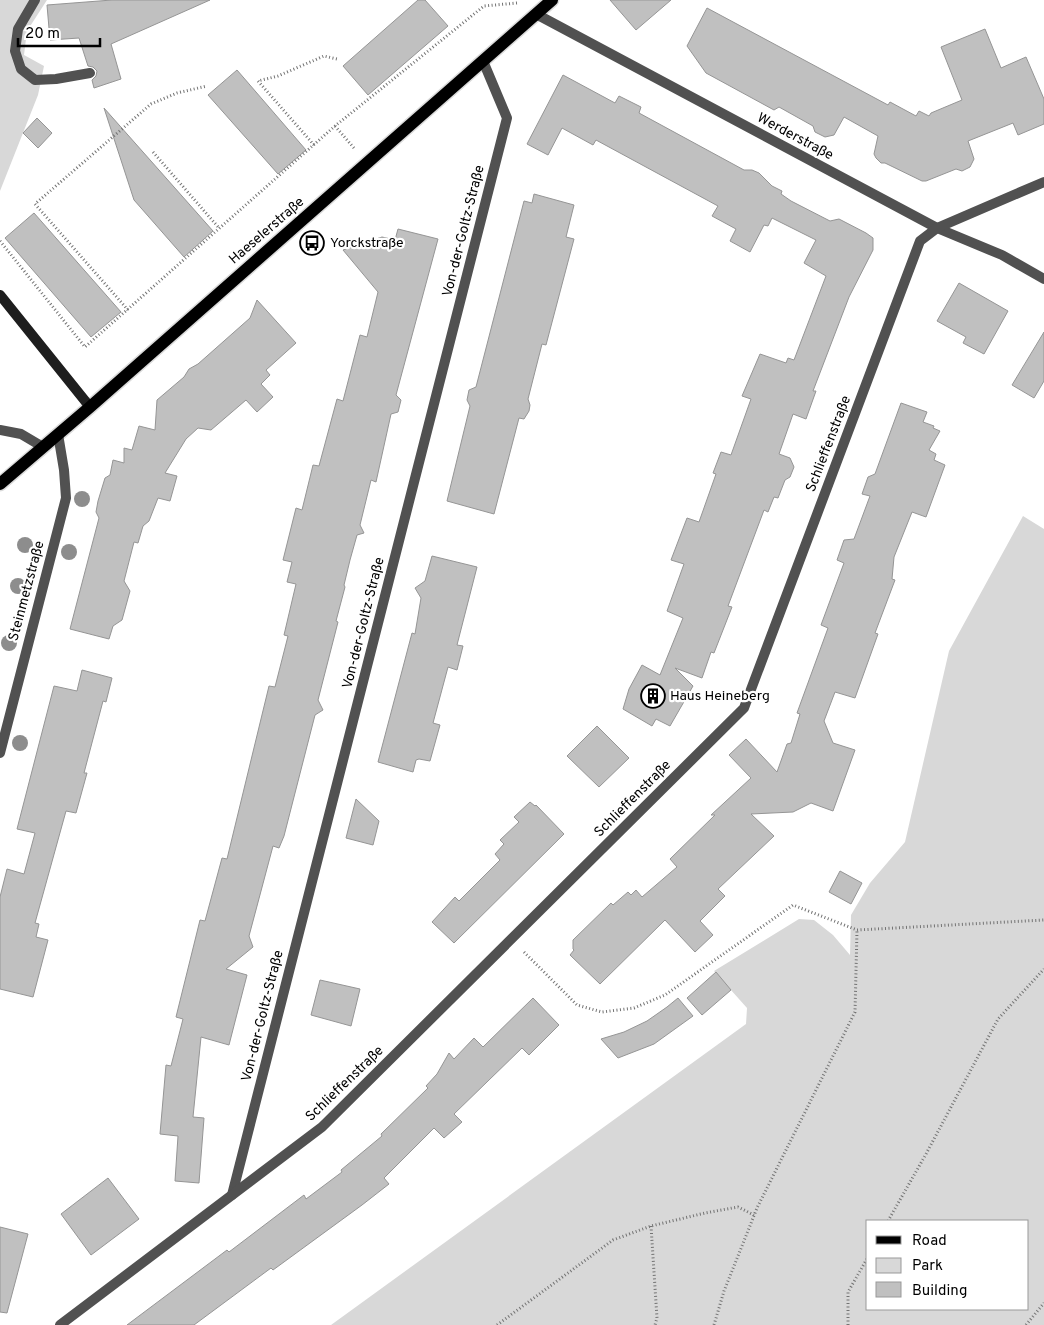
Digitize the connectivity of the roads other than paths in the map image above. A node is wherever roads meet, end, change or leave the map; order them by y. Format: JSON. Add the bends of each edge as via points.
{"nodes":[{"id":1,"x":35,"y":0,"type":"edge"},
{"id":2,"x":552,"y":0,"type":"edge"},
{"id":3,"x":536,"y":14,"type":"junction"},
{"id":4,"x":483,"y":61,"type":"junction"},
{"id":5,"x":90,"y":73,"type":"dead end"},
{"id":6,"x":1044,"y":182,"type":"edge"},
{"id":7,"x":937,"y":228,"type":"junction"},
{"id":8,"x":1044,"y":279,"type":"edge"},
{"id":9,"x":0,"y":295,"type":"edge"},
{"id":10,"x":90,"y":407,"type":"junction"},
{"id":11,"x":0,"y":430,"type":"edge"},
{"id":12,"x":58,"y":434,"type":"junction"},
{"id":13,"x":43,"y":447,"type":"junction"},
{"id":14,"x":2,"y":480,"type":"edge"},
{"id":15,"x":0,"y":754,"type":"edge"},
{"id":16,"x":232,"y":1195,"type":"junction"},
{"id":17,"x":60,"y":1325,"type":"edge"}],
"edges":[{"from":1,"to":5,"type":"street","via":[[18,29],[15,51],[21,69],[35,80]]},
{"from":2,"to":3,"type":"main road","name":"Haeselerstraße"},
{"from":3,"to":4,"type":"main road","name":"Haeselerstraße"},
{"from":3,"to":7,"type":"street","name":"Werderstraße"},
{"from":4,"to":10,"type":"main road","name":"Haeselerstraße"},
{"from":4,"to":16,"type":"street","name":"Von-der-Goltz-Straße","via":[[507,118]]},
{"from":6,"to":7,"type":"street","name":"Schlieffenstraße"},
{"from":7,"to":8,"type":"street","name":"Werderstraße","via":[[1002,255]]},
{"from":7,"to":16,"type":"street","name":"Schlieffenstraße","via":[[920,241],[744,708],[322,1127]]},
{"from":9,"to":10,"type":"main road"},
{"from":10,"to":12,"type":"main road","name":"Haeselerstraße"},
{"from":11,"to":13,"type":"street","via":[[21,434]]},
{"from":12,"to":13,"type":"main road","name":"Haeselerstraße"},
{"from":12,"to":15,"type":"street","name":"Steinmetzstraße","via":[[66,498]]},
{"from":13,"to":14,"type":"main road","name":"Haeselerstraße"},
{"from":16,"to":17,"type":"street","name":"Schlieffenstraße"}]}
